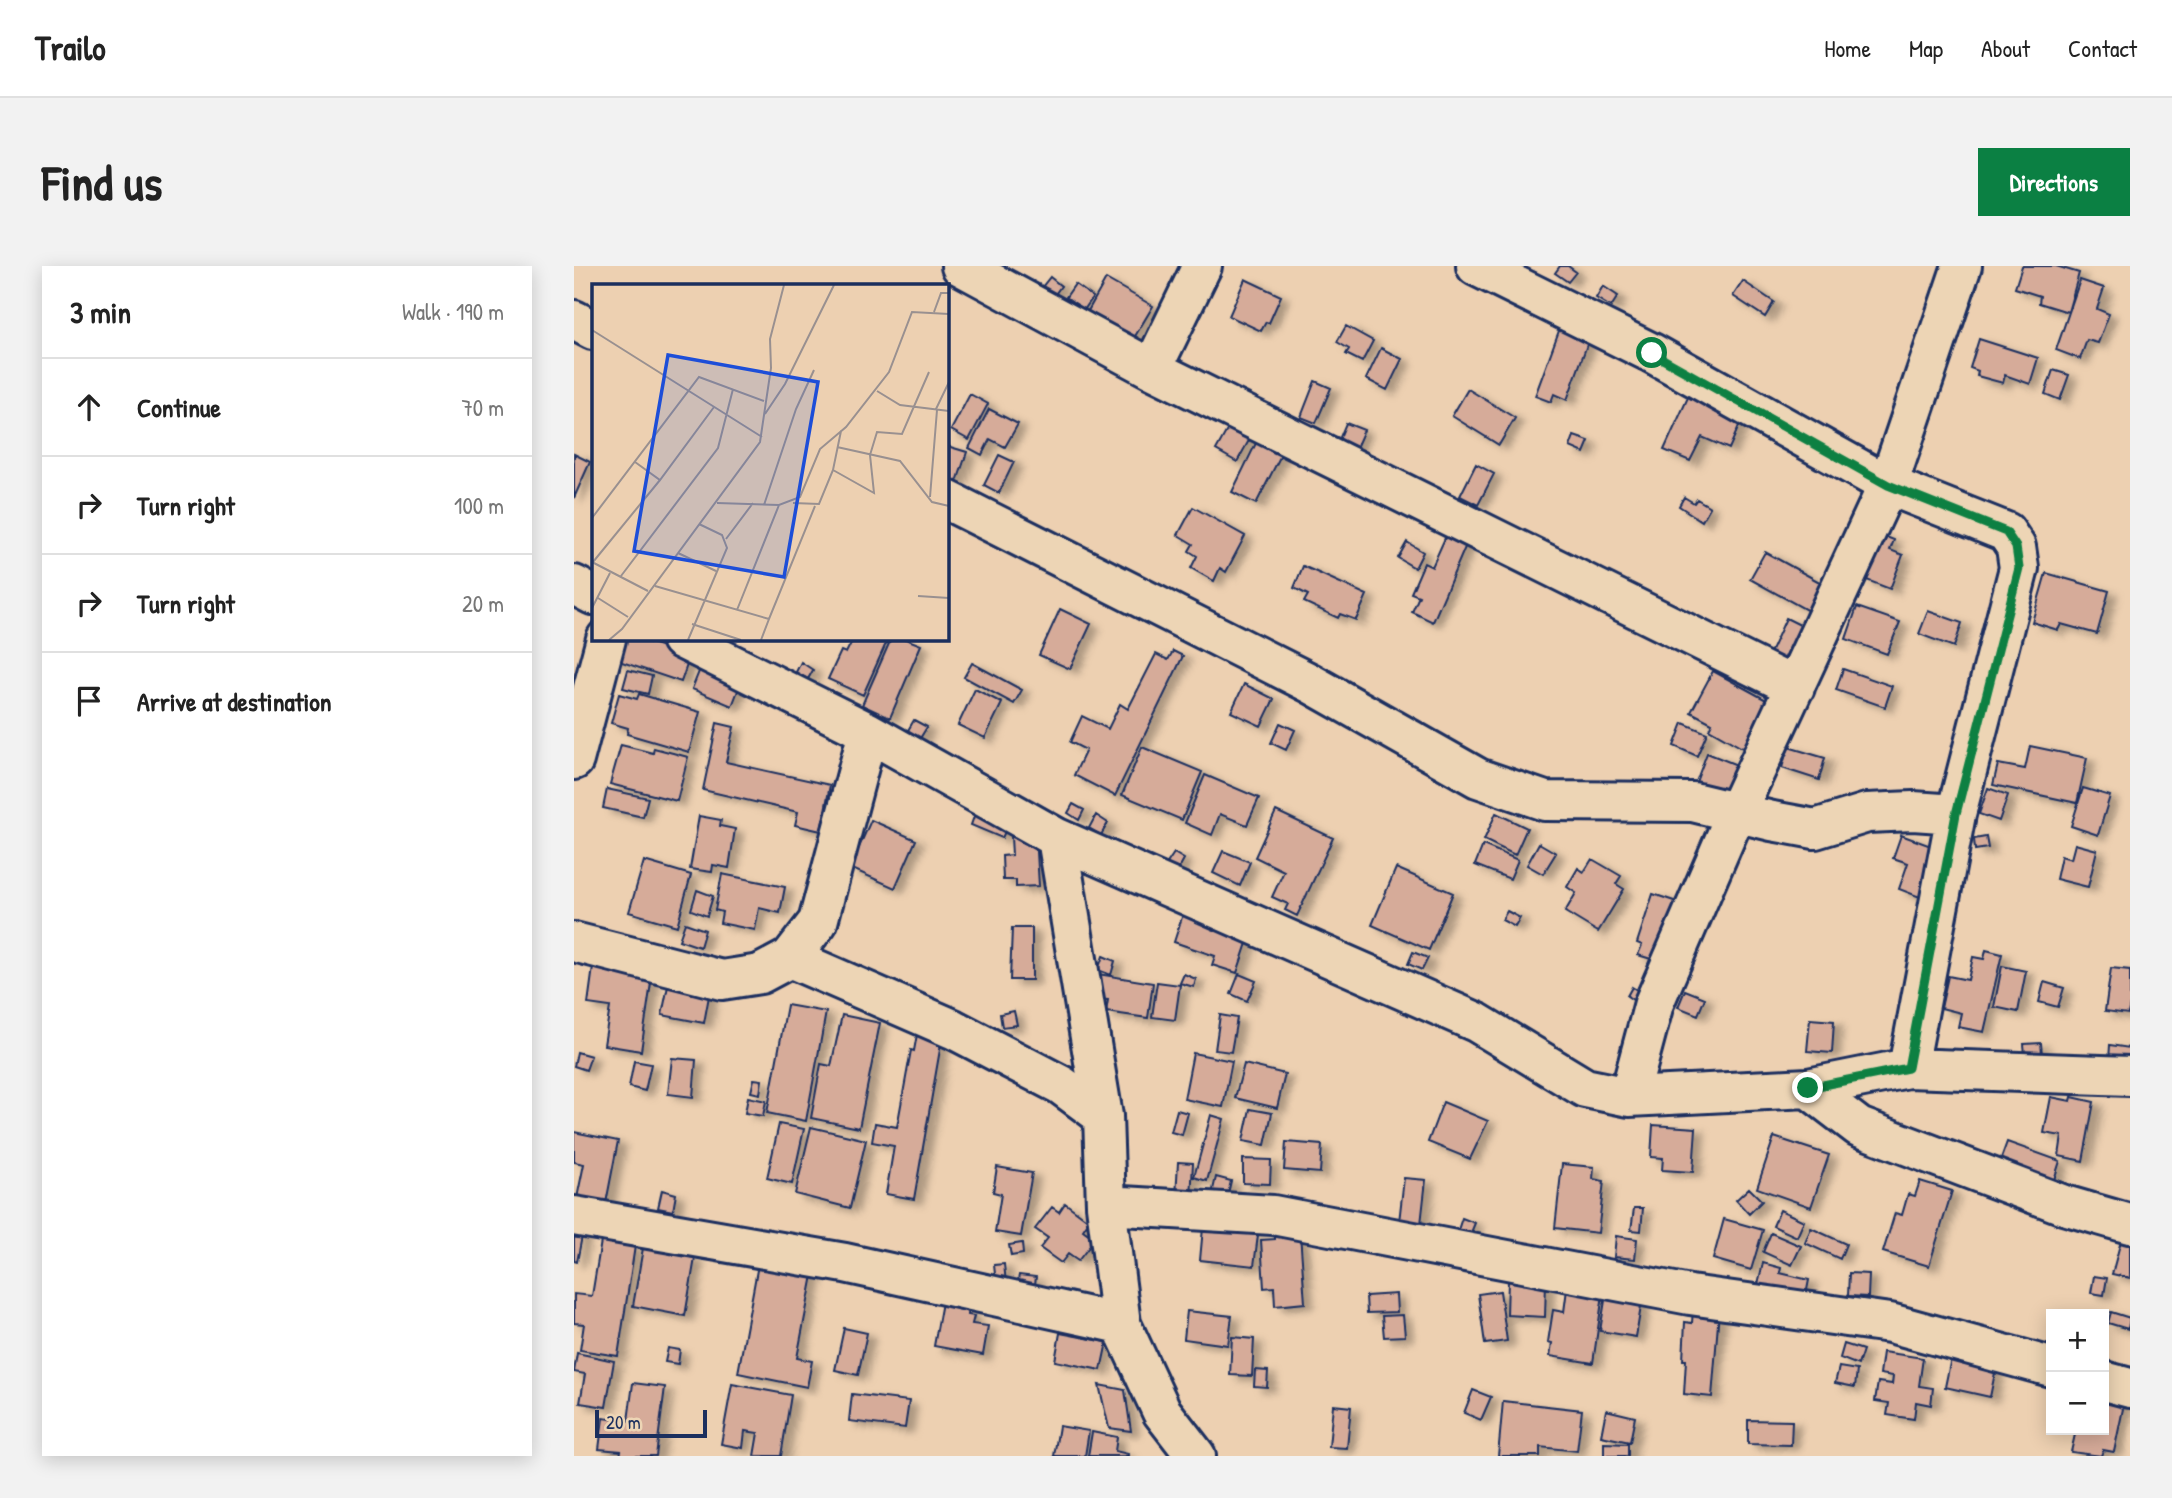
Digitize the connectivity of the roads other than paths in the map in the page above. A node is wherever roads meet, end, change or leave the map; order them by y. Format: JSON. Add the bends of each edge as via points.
{"nodes":[{"id":1,"x":961,"y":266,"type":"edge"},
{"id":2,"x":1202,"y":266,"type":"edge"},
{"id":3,"x":1476,"y":266,"type":"edge"},
{"id":4,"x":1962,"y":266,"type":"edge"},
{"id":5,"x":574,"y":320,"type":"edge"},
{"id":6,"x":592,"y":329,"type":"edge"},
{"id":7,"x":1152,"y":369,"type":"junction"},
{"id":8,"x":1888,"y":485,"type":"junction"},
{"id":9,"x":948,"y":501,"type":"edge"},
{"id":10,"x":574,"y":585,"type":"edge"},
{"id":11,"x":592,"y":594,"type":"edge"},
{"id":12,"x":606,"y":640,"type":"edge"},
{"id":13,"x":683,"y":640,"type":"edge"},
{"id":14,"x":1795,"y":687,"type":"junction"},
{"id":15,"x":868,"y":732,"type":"junction"},
{"id":16,"x":574,"y":760,"type":"edge"},
{"id":17,"x":1736,"y":813,"type":"junction"},
{"id":18,"x":1956,"y":814,"type":"junction"},
{"id":19,"x":1057,"y":838,"type":"junction"},
{"id":20,"x":574,"y":942,"type":"edge"},
{"id":21,"x":790,"y":958,"type":"junction"},
{"id":22,"x":1908,"y":1068,"type":"junction"},
{"id":23,"x":2130,"y":1076,"type":"edge"},
{"id":24,"x":1808,"y":1088,"type":"junction"},
{"id":25,"x":1629,"y":1097,"type":"junction"},
{"id":26,"x":1103,"y":1116,"type":"junction"},
{"id":27,"x":1106,"y":1205,"type":"junction"},
{"id":28,"x":574,"y":1216,"type":"edge"},
{"id":29,"x":2130,"y":1224,"type":"edge"},
{"id":30,"x":1121,"y":1324,"type":"junction"},
{"id":31,"x":2046,"y":1366,"type":"edge"},
{"id":32,"x":2109,"y":1382,"type":"edge"},
{"id":33,"x":2130,"y":1388,"type":"edge"},
{"id":34,"x":1162,"y":1412,"type":"junction"},
{"id":35,"x":1163,"y":1456,"type":"edge"},
{"id":36,"x":1196,"y":1456,"type":"edge"}],
"edges":[{"from":1,"to":7,"type":"street"},
{"from":2,"to":7,"type":"street"},
{"from":3,"to":8,"type":"street","via":[[1652,353]]},
{"from":4,"to":8,"type":"street"},
{"from":5,"to":6,"type":"street"},
{"from":7,"to":14,"type":"street"},
{"from":8,"to":14,"type":"street"},
{"from":8,"to":18,"type":"street","via":[[2006,532],[2016,547],[2019,568]]},
{"from":9,"to":17,"type":"street","via":[[1310,683],[1478,778],[1545,801],[1693,802]]},
{"from":10,"to":11,"type":"street"},
{"from":12,"to":16,"type":"street"},
{"from":13,"to":15,"type":"street"},
{"from":14,"to":17,"type":"street"},
{"from":15,"to":19,"type":"street"},
{"from":15,"to":21,"type":"street","via":[[818,922]]},
{"from":17,"to":18,"type":"street","via":[[1815,829],[1867,813]]},
{"from":17,"to":25,"type":"street","via":[[1654,1003]]},
{"from":18,"to":22,"type":"street"},
{"from":19,"to":25,"type":"street","via":[[1476,1022],[1585,1088]]},
{"from":19,"to":26,"type":"street"},
{"from":20,"to":21,"type":"street","via":[[722,980],[760,974]]},
{"from":21,"to":26,"type":"street","via":[[953,1029],[1061,1085]]},
{"from":22,"to":23,"type":"street"},
{"from":22,"to":24,"type":"street"},
{"from":24,"to":25,"type":"street"},
{"from":24,"to":29,"type":"street","via":[[1859,1127],[2064,1205]]},
{"from":26,"to":27,"type":"street"},
{"from":27,"to":30,"type":"street"},
{"from":27,"to":31,"type":"street","via":[[1273,1215],[1690,1295],[1891,1323]]},
{"from":28,"to":30,"type":"street","via":[[845,1263]]},
{"from":30,"to":34,"type":"street"},
{"from":32,"to":33,"type":"street"},
{"from":34,"to":35,"type":"street"},
{"from":34,"to":36,"type":"street"}]}
